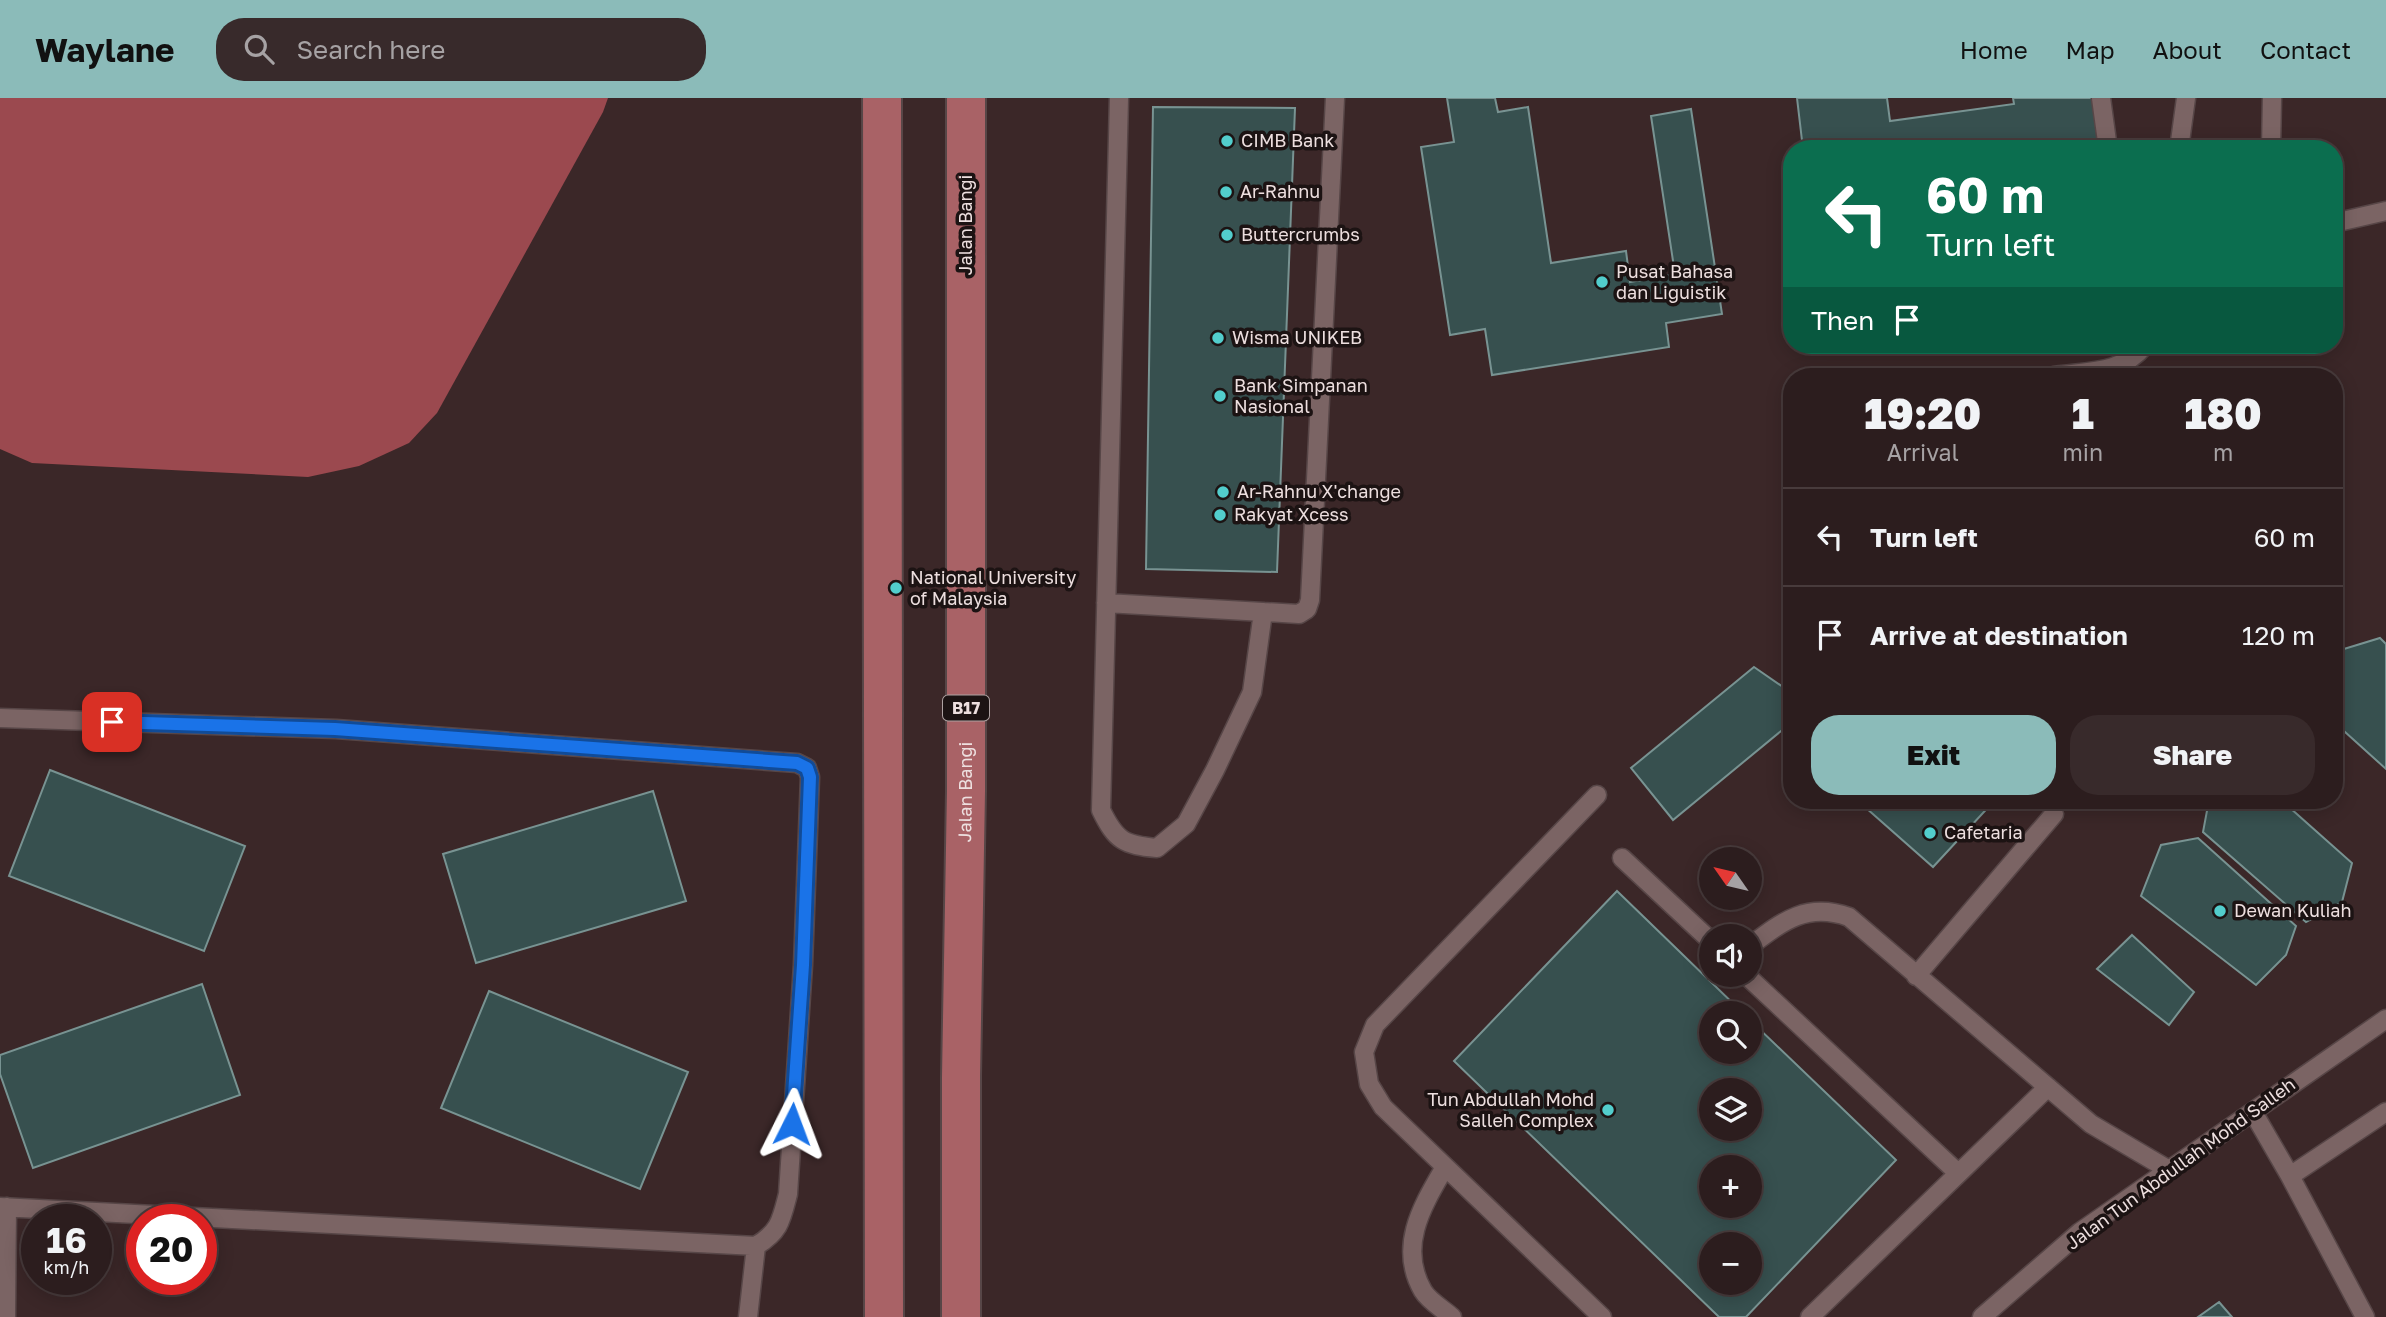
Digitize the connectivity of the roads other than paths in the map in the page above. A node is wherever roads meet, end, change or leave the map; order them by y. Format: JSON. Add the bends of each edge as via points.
{"nodes":[{"id":1,"x":882,"y":98,"type":"edge"},
{"id":2,"x":966,"y":98,"type":"edge"},
{"id":3,"x":1119,"y":98,"type":"edge"},
{"id":4,"x":1335,"y":98,"type":"edge"},
{"id":5,"x":2101,"y":98,"type":"edge"},
{"id":6,"x":2272,"y":98,"type":"edge"},
{"id":7,"x":2191,"y":99,"type":"edge"},
{"id":8,"x":2107,"y":140,"type":"edge"},
{"id":9,"x":2181,"y":140,"type":"edge"},
{"id":10,"x":2271,"y":140,"type":"edge"},
{"id":11,"x":2386,"y":211,"type":"edge"},
{"id":12,"x":2343,"y":221,"type":"edge"},
{"id":13,"x":2138,"y":354,"type":"edge"},
{"id":14,"x":2108,"y":368,"type":"edge"},
{"id":15,"x":1106,"y":603,"type":"junction"},
{"id":16,"x":1263,"y":612,"type":"junction"},
{"id":17,"x":0,"y":719,"type":"edge"},
{"id":18,"x":1597,"y":795,"type":"dead end"},
{"id":19,"x":2054,"y":814,"type":"dead end"},
{"id":20,"x":1622,"y":858,"type":"dead end"},
{"id":21,"x":1699,"y":930,"type":"edge"},
{"id":22,"x":1762,"y":937,"type":"edge"},
{"id":23,"x":1916,"y":976,"type":"junction"},
{"id":24,"x":1759,"y":987,"type":"edge"},
{"id":25,"x":2386,"y":1019,"type":"edge"},
{"id":26,"x":2048,"y":1087,"type":"junction"},
{"id":27,"x":2253,"y":1112,"type":"junction"},
{"id":28,"x":2386,"y":1112,"type":"edge"},
{"id":29,"x":1445,"y":1167,"type":"junction"},
{"id":30,"x":2169,"y":1170,"type":"junction"},
{"id":31,"x":1958,"y":1174,"type":"junction"},
{"id":32,"x":2290,"y":1176,"type":"junction"},
{"id":33,"x":3,"y":1207,"type":"edge"},
{"id":34,"x":756,"y":1246,"type":"junction"},
{"id":35,"x":6,"y":1317,"type":"edge"},
{"id":36,"x":748,"y":1317,"type":"edge"},
{"id":37,"x":884,"y":1317,"type":"edge"},
{"id":38,"x":961,"y":1317,"type":"edge"},
{"id":39,"x":1452,"y":1317,"type":"edge"},
{"id":40,"x":1602,"y":1317,"type":"edge"},
{"id":41,"x":1810,"y":1317,"type":"edge"},
{"id":42,"x":1982,"y":1317,"type":"edge"},
{"id":43,"x":2365,"y":1317,"type":"edge"}],
"edges":[{"from":1,"to":37,"type":"main road"},
{"from":2,"to":38,"type":"main road","name":"Jalan Bangi","number":"B17"},
{"from":3,"to":15,"type":"lane"},
{"from":4,"to":16,"type":"lane","via":[[1310,600],[1307,610],[1299,614]]},
{"from":5,"to":8,"type":"lane"},
{"from":6,"to":10,"type":"lane"},
{"from":7,"to":9,"type":"lane"},
{"from":11,"to":12,"type":"lane"},
{"from":13,"to":14,"type":"lane","via":[[2121,366]]},
{"from":15,"to":16,"type":"lane"},
{"from":15,"to":16,"type":"lane","via":[[1101,810],[1110,830],[1131,846],[1157,848],[1186,824],[1252,692]]},
{"from":17,"to":34,"type":"lane","via":[[335,729],[797,763],[807,768],[803,965],[788,1194],[773,1236]]},
{"from":18,"to":29,"type":"lane","via":[[1375,1025],[1364,1052],[1369,1084],[1383,1107]]},
{"from":19,"to":23,"type":"lane"},
{"from":20,"to":21,"type":"lane"},
{"from":22,"to":23,"type":"lane","via":[[1813,910],[1831,911],[1849,917]]},
{"from":23,"to":26,"type":"lane"},
{"from":24,"to":31,"type":"lane"},
{"from":25,"to":27,"type":"lane","name":"Jalan Tun Abdullah Mohd Salleh"},
{"from":26,"to":30,"type":"lane","via":[[2091,1124]]},
{"from":26,"to":31,"type":"lane"},
{"from":27,"to":30,"type":"lane","name":"Jalan Tun Abdullah Mohd Salleh"},
{"from":27,"to":32,"type":"lane"},
{"from":28,"to":32,"type":"lane"},
{"from":29,"to":39,"type":"lane","via":[[1420,1209],[1412,1242],[1415,1272],[1424,1293]]},
{"from":29,"to":40,"type":"lane"},
{"from":30,"to":42,"type":"lane","name":"Jalan Tun Abdullah Mohd Salleh","via":[[2080,1233]]},
{"from":31,"to":41,"type":"lane"},
{"from":32,"to":43,"type":"lane"},
{"from":33,"to":34,"type":"lane"},
{"from":33,"to":35,"type":"lane"},
{"from":34,"to":36,"type":"lane"}]}
